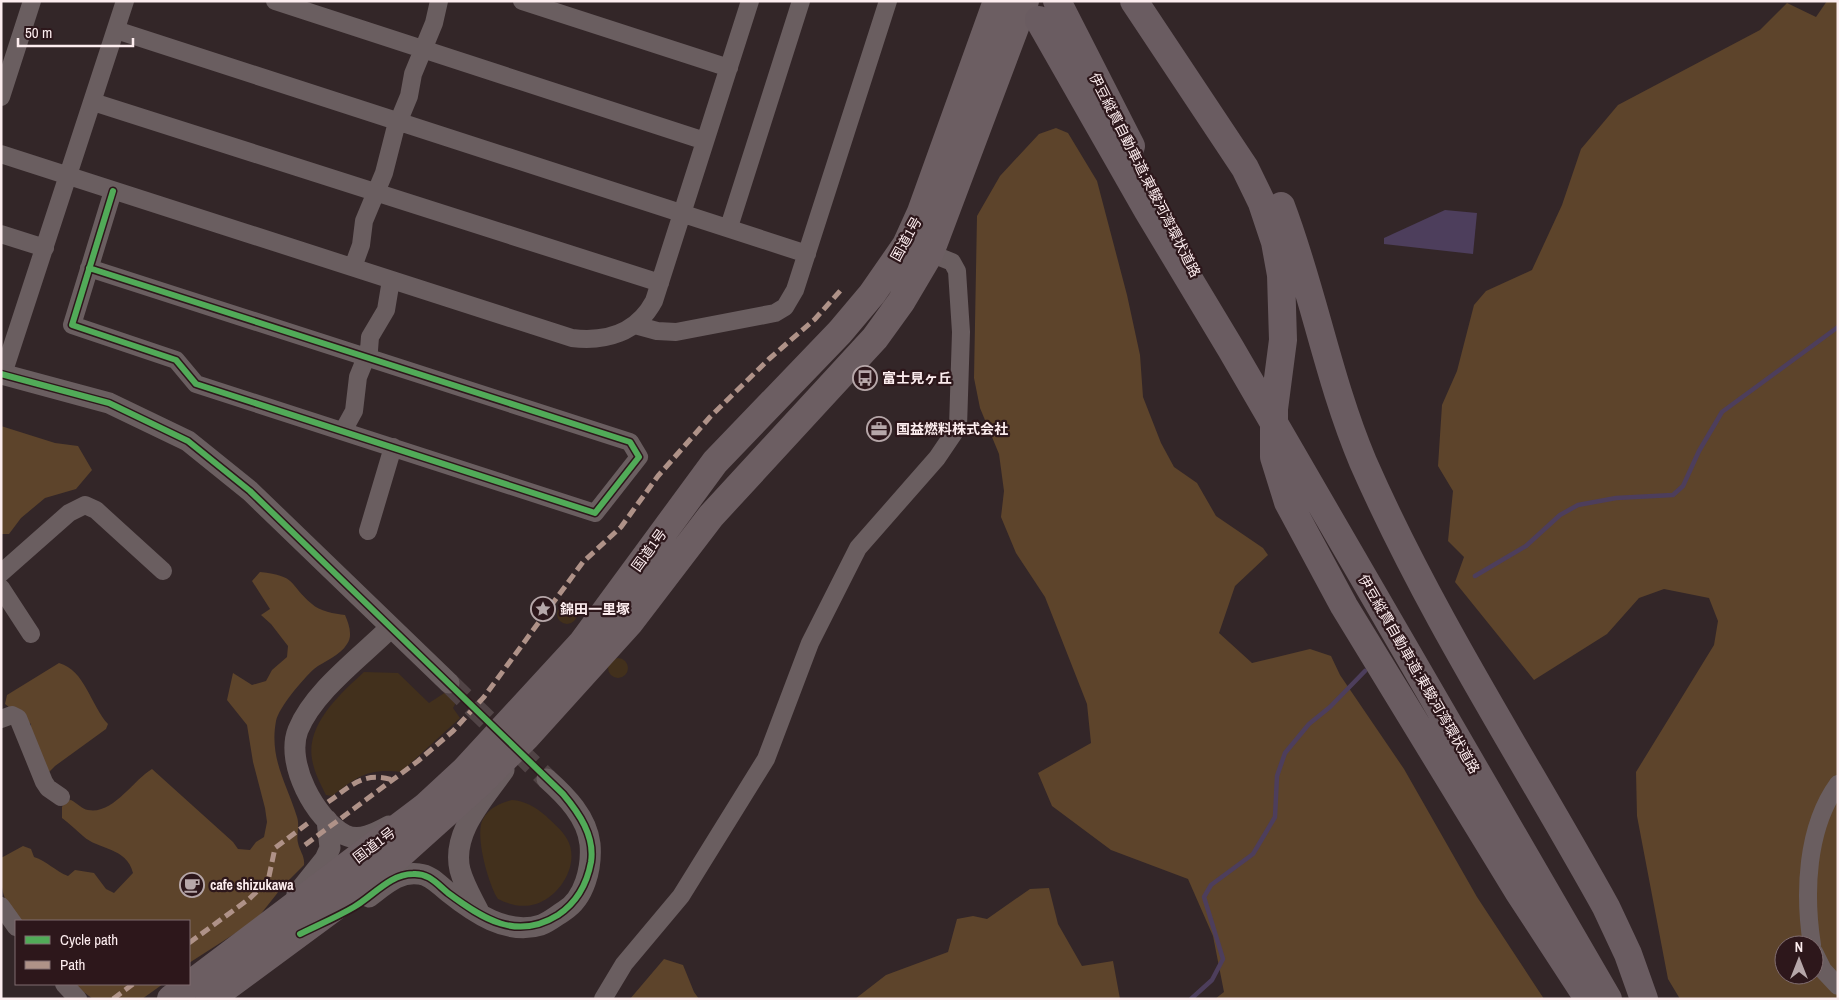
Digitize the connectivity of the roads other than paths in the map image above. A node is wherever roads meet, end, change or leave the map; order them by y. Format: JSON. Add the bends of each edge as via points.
{"nodes":[{"id":1,"x":32,"y":1,"type":"edge"},
{"id":2,"x":125,"y":1,"type":"edge"},
{"id":3,"x":275,"y":1,"type":"edge"},
{"id":4,"x":439,"y":1,"type":"edge"},
{"id":5,"x":522,"y":1,"type":"edge"},
{"id":6,"x":750,"y":1,"type":"edge"},
{"id":7,"x":802,"y":1,"type":"edge"},
{"id":8,"x":888,"y":1,"type":"edge"},
{"id":9,"x":997,"y":1,"type":"edge"},
{"id":10,"x":1134,"y":1,"type":"edge"},
{"id":11,"x":1151,"y":1,"type":"edge"},
{"id":12,"x":1040,"y":8,"type":"edge"},
{"id":13,"x":116,"y":30,"type":"junction"},
{"id":14,"x":422,"y":48,"type":"junction"},
{"id":15,"x":729,"y":68,"type":"junction"},
{"id":16,"x":1,"y":97,"type":"edge"},
{"id":17,"x":93,"y":102,"type":"junction"},
{"id":18,"x":400,"y":120,"type":"junction"},
{"id":19,"x":705,"y":140,"type":"junction"},
{"id":20,"x":1,"y":154,"type":"edge"},
{"id":21,"x":67,"y":176,"type":"junction"},
{"id":22,"x":113,"y":191,"type":"junction"},
{"id":23,"x":376,"y":192,"type":"junction"},
{"id":24,"x":682,"y":212,"type":"junction"},
{"id":25,"x":729,"y":227,"type":"junction"},
{"id":26,"x":1,"y":234,"type":"edge"},
{"id":27,"x":45,"y":248,"type":"junction"},
{"id":28,"x":918,"y":249,"type":"junction"},
{"id":29,"x":807,"y":254,"type":"junction"},
{"id":30,"x":352,"y":267,"type":"junction"},
{"id":31,"x":90,"y":268,"type":"junction"},
{"id":32,"x":392,"y":280,"type":"junction"},
{"id":33,"x":660,"y":283,"type":"junction"},
{"id":34,"x":635,"y":325,"type":"junction"},
{"id":35,"x":366,"y":357,"type":"junction"},
{"id":36,"x":2,"y":374,"type":"edge"},
{"id":37,"x":343,"y":431,"type":"junction"},
{"id":38,"x":393,"y":447,"type":"junction"},
{"id":39,"x":368,"y":531,"type":"dead end"},
{"id":40,"x":163,"y":571,"type":"dead end"},
{"id":41,"x":1,"y":573,"type":"edge"},
{"id":42,"x":1,"y":588,"type":"edge"},
{"id":43,"x":390,"y":628,"type":"junction"},
{"id":44,"x":30,"y":634,"type":"dead end"},
{"id":45,"x":449,"y":683,"type":"tunnel mouth"},
{"id":46,"x":1,"y":719,"type":"edge"},
{"id":47,"x":526,"y":737,"type":"junction"},
{"id":48,"x":547,"y":779,"type":"tunnel mouth"},
{"id":49,"x":1838,"y":784,"type":"edge"},
{"id":50,"x":62,"y":797,"type":"dead end"},
{"id":51,"x":425,"y":807,"type":"junction"},
{"id":52,"x":327,"y":820,"type":"junction"},
{"id":53,"x":1528,"y":885,"type":"junction"},
{"id":54,"x":1,"y":906,"type":"edge"},
{"id":55,"x":479,"y":913,"type":"junction"},
{"id":56,"x":272,"y":922,"type":"junction"},
{"id":57,"x":15,"y":926,"type":"edge"},
{"id":58,"x":300,"y":934,"type":"junction"},
{"id":59,"x":1811,"y":935,"type":"edge"},
{"id":60,"x":1824,"y":971,"type":"edge"},
{"id":61,"x":65,"y":985,"type":"edge"},
{"id":62,"x":1838,"y":986,"type":"edge"},
{"id":63,"x":78,"y":999,"type":"edge"},
{"id":64,"x":172,"y":999,"type":"edge"},
{"id":65,"x":210,"y":999,"type":"edge"},
{"id":66,"x":602,"y":999,"type":"edge"},
{"id":67,"x":1588,"y":999,"type":"edge"},
{"id":68,"x":1608,"y":999,"type":"edge"},
{"id":69,"x":1644,"y":999,"type":"edge"}],
"edges":[{"from":1,"to":16,"type":"street"},
{"from":2,"to":13,"type":"street"},
{"from":3,"to":14,"type":"street"},
{"from":4,"to":14,"type":"street","via":[[434,23]]},
{"from":5,"to":15,"type":"street"},
{"from":6,"to":15,"type":"street"},
{"from":7,"to":25,"type":"street"},
{"from":8,"to":29,"type":"street"},
{"from":9,"to":28,"type":"highway","name":"国道1号","via":[[924,203]]},
{"from":10,"to":53,"type":"highway","via":[[1235,151],[1262,202],[1275,242],[1281,275],[1283,340],[1274,409],[1274,457],[1288,502],[1344,606]]},
{"from":11,"to":69,"type":"highway","via":[[1260,165],[1276,195],[1297,249],[1342,405],[1378,496],[1436,610],[1617,928]]},
{"from":12,"to":28,"type":"highway","name":"国道1号"},
{"from":12,"to":53,"type":"highway","name":"伊豆縦貫自動車道;東駿河湾環状道路","via":[[1148,212],[1288,447]]},
{"from":13,"to":17,"type":"street"},
{"from":13,"to":18,"type":"street"},
{"from":14,"to":18,"type":"street"},
{"from":14,"to":19,"type":"street"},
{"from":15,"to":19,"type":"street"},
{"from":17,"to":21,"type":"street"},
{"from":17,"to":23,"type":"street"},
{"from":18,"to":23,"type":"street"},
{"from":18,"to":24,"type":"street"},
{"from":19,"to":24,"type":"street"},
{"from":20,"to":21,"type":"street"},
{"from":21,"to":22,"type":"street"},
{"from":21,"to":27,"type":"street"},
{"from":22,"to":30,"type":"street"},
{"from":22,"to":31,"type":"street"},
{"from":23,"to":30,"type":"street"},
{"from":23,"to":33,"type":"street"},
{"from":24,"to":25,"type":"street"},
{"from":24,"to":33,"type":"street"},
{"from":25,"to":29,"type":"street"},
{"from":26,"to":27,"type":"street"},
{"from":27,"to":36,"type":"street"},
{"from":28,"to":47,"type":"highway","name":"国道1号","via":[[902,302],[874,338],[711,516],[630,622]]},
{"from":28,"to":51,"type":"highway","name":"国道1号","via":[[715,462],[582,643],[465,770]]},
{"from":28,"to":66,"type":"street","via":[[952,262],[957,271],[961,332],[958,427],[937,458],[858,548],[810,643],[766,759],[681,896],[624,964]]},
{"from":29,"to":34,"type":"street","via":[[790,300],[775,313],[676,332]]},
{"from":30,"to":32,"type":"street"},
{"from":31,"to":35,"type":"street"},
{"from":31,"to":37,"type":"street","via":[[72,325],[176,360],[196,384]]},
{"from":32,"to":34,"type":"street","via":[[572,338],[606,338]]},
{"from":32,"to":35,"type":"street","via":[[386,310],[370,337]]},
{"from":33,"to":34,"type":"street","via":[[648,314]]},
{"from":35,"to":37,"type":"street","via":[[358,377],[354,411]]},
{"from":35,"to":38,"type":"street","via":[[630,442],[639,457],[595,513]]},
{"from":36,"to":43,"type":"street","via":[[109,403],[188,441],[250,491]]},
{"from":37,"to":38,"type":"street"},
{"from":38,"to":39,"type":"street"},
{"from":40,"to":41,"type":"street","via":[[96,510],[85,505],[69,513]]},
{"from":42,"to":44,"type":"street"},
{"from":43,"to":45,"type":"street"},
{"from":43,"to":52,"type":"street","via":[[318,697],[298,730],[295,761],[302,784]]},
{"from":46,"to":50,"type":"street","via":[[12,715],[18,718],[40,775],[48,788]]},
{"from":47,"to":55,"type":"street","via":[[468,822],[460,845],[460,867]]},
{"from":47,"to":58,"type":"highway","name":"国道1号","via":[[374,878]]},
{"from":48,"to":55,"type":"street","via":[[564,794],[582,818],[590,841],[591,860],[579,895],[568,908],[543,924],[531,927],[496,923]]},
{"from":49,"to":59,"type":"street","via":[[1824,808],[1812,849],[1808,908]]},
{"from":51,"to":52,"type":"street","via":[[370,836],[346,835]]},
{"from":51,"to":56,"type":"highway","name":"国道1号"},
{"from":52,"to":56,"type":"street","via":[[330,848],[325,859]]},
{"from":53,"to":67,"type":"highway"},
{"from":53,"to":68,"type":"highway","name":"伊豆縦貫自動車道;東駿河湾環状道路"},
{"from":54,"to":57,"type":"street"},
{"from":55,"to":58,"type":"street","via":[[428,876],[411,874],[396,878],[355,906]]},
{"from":56,"to":64,"type":"highway","name":"国道1号"},
{"from":58,"to":65,"type":"highway","name":"国道1号"},
{"from":60,"to":62,"type":"street"},
{"from":61,"to":63,"type":"street"}]}
